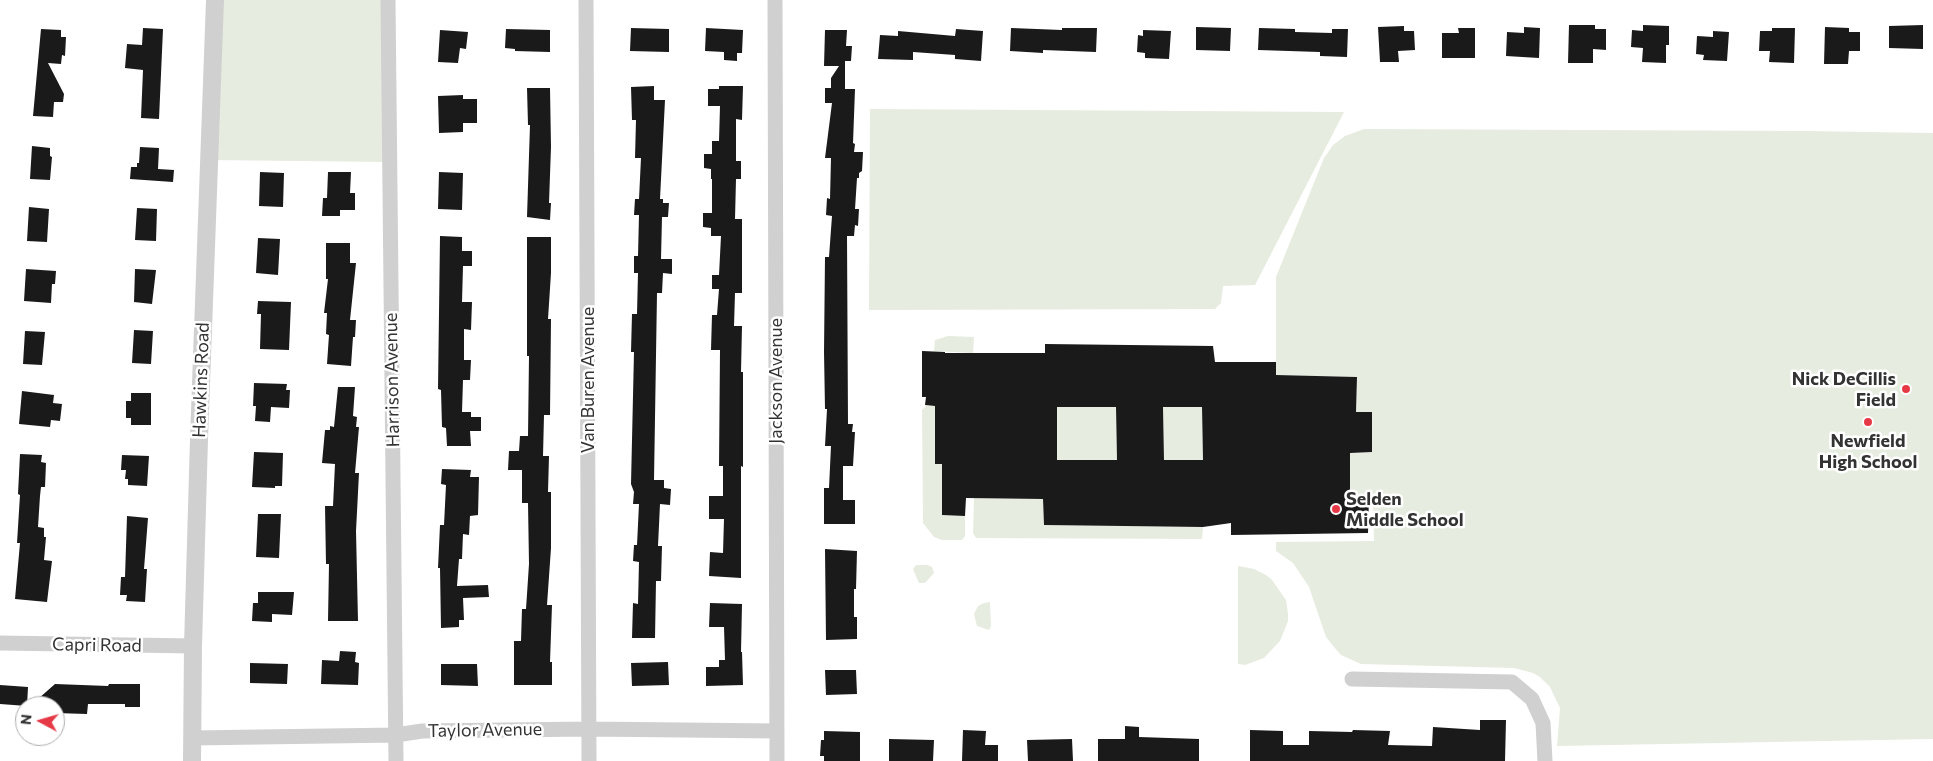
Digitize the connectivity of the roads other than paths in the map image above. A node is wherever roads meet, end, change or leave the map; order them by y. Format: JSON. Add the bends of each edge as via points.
{"nodes":[{"id":1,"x":215,"y":0,"type":"edge"},
{"id":2,"x":388,"y":0,"type":"edge"},
{"id":3,"x":586,"y":0,"type":"edge"},
{"id":4,"x":775,"y":0,"type":"edge"},
{"id":5,"x":0,"y":643,"type":"edge"},
{"id":6,"x":193,"y":646,"type":"junction"},
{"id":7,"x":1352,"y":679,"type":"dead end"},
{"id":8,"x":589,"y":729,"type":"junction"},
{"id":9,"x":777,"y":731,"type":"junction"},
{"id":10,"x":396,"y":735,"type":"junction"},
{"id":11,"x":192,"y":738,"type":"junction"},
{"id":12,"x":192,"y":761,"type":"edge"},
{"id":13,"x":396,"y":761,"type":"edge"},
{"id":14,"x":589,"y":761,"type":"edge"},
{"id":15,"x":777,"y":761,"type":"edge"},
{"id":16,"x":1545,"y":761,"type":"edge"}],
"edges":[{"from":1,"to":6,"type":"street","name":"Hawkins Road"},
{"from":2,"to":10,"type":"street","name":"Harrison Avenue"},
{"from":3,"to":8,"type":"street","name":"Van Buren Avenue"},
{"from":4,"to":9,"type":"street","name":"Jackson Avenue"},
{"from":5,"to":6,"type":"street","name":"Capri Road"},
{"from":6,"to":11,"type":"street","name":"Hawkins Road"},
{"from":7,"to":16,"type":"street","via":[[1512,682],[1532,699],[1543,723]]},
{"from":8,"to":9,"type":"street","name":"Taylor Avenue"},
{"from":8,"to":10,"type":"street","name":"Taylor Avenue","via":[[422,731]]},
{"from":8,"to":14,"type":"street","name":"Van Buren Avenue"},
{"from":9,"to":15,"type":"street","name":"Jackson Avenue"},
{"from":10,"to":11,"type":"street","name":"Taylor Avenue"},
{"from":10,"to":13,"type":"street","name":"Harrison Avenue"},
{"from":11,"to":12,"type":"street","name":"Hawkins Road"}]}
